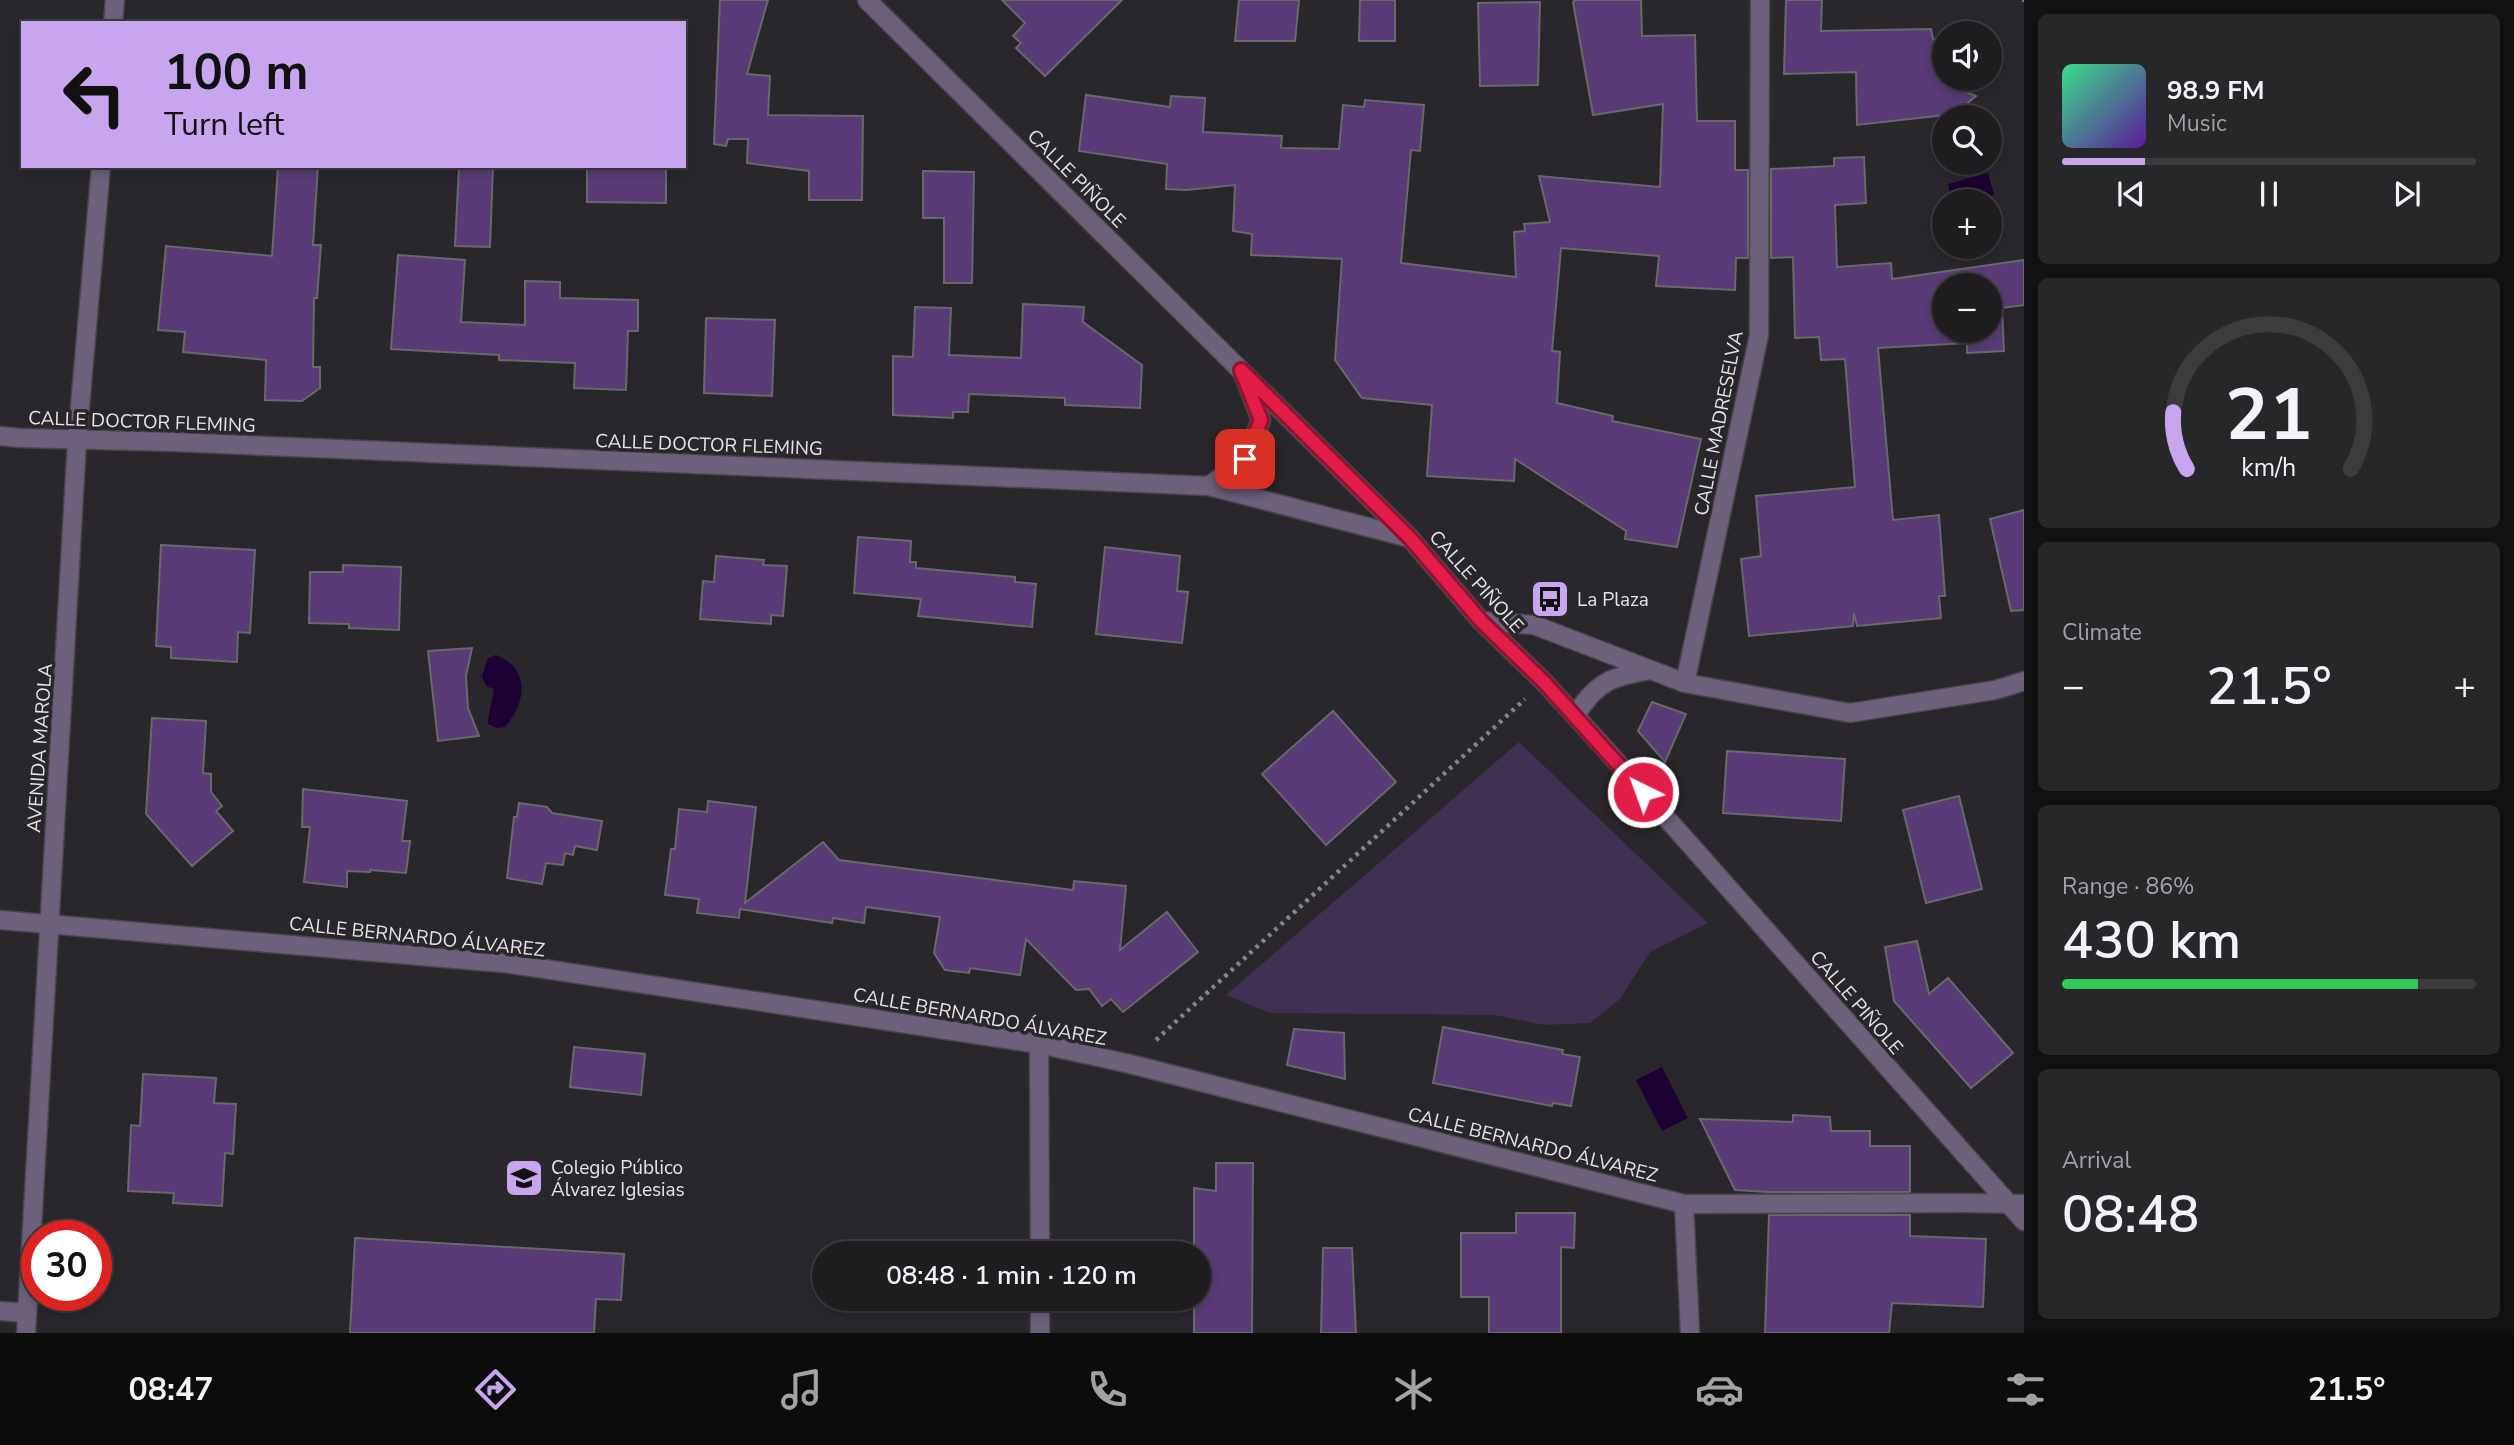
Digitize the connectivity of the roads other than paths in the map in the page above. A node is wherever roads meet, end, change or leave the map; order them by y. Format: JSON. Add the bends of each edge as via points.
{"nodes":[{"id":1,"x":115,"y":0,"type":"edge"},
{"id":2,"x":867,"y":0,"type":"edge"},
{"id":3,"x":1760,"y":0,"type":"edge"},
{"id":4,"x":113,"y":21,"type":"edge"},
{"id":5,"x":101,"y":168,"type":"edge"},
{"id":6,"x":1241,"y":370,"type":"junction"},
{"id":7,"x":0,"y":436,"type":"edge"},
{"id":8,"x":77,"y":441,"type":"junction"},
{"id":9,"x":1209,"y":486,"type":"junction"},
{"id":10,"x":1410,"y":538,"type":"junction"},
{"id":11,"x":1481,"y":621,"type":"junction"},
{"id":12,"x":1655,"y":670,"type":"junction"},
{"id":13,"x":2024,"y":681,"type":"edge"},
{"id":14,"x":1685,"y":683,"type":"junction"},
{"id":15,"x":1575,"y":716,"type":"junction"},
{"id":16,"x":0,"y":920,"type":"edge"},
{"id":17,"x":49,"y":924,"type":"junction"},
{"id":18,"x":1039,"y":1044,"type":"junction"},
{"id":19,"x":1684,"y":1204,"type":"junction"},
{"id":20,"x":2017,"y":1205,"type":"edge"},
{"id":21,"x":2024,"y":1221,"type":"edge"},
{"id":22,"x":1040,"y":1241,"type":"edge"},
{"id":23,"x":0,"y":1311,"type":"edge"},
{"id":24,"x":1040,"y":1311,"type":"edge"},
{"id":25,"x":27,"y":1313,"type":"junction"},
{"id":26,"x":26,"y":1333,"type":"edge"},
{"id":27,"x":1040,"y":1333,"type":"edge"},
{"id":28,"x":1690,"y":1333,"type":"edge"}],
"edges":[{"from":1,"to":4,"type":"street"},
{"from":2,"to":6,"type":"street","name":"CALLE PIÑOLE"},
{"from":3,"to":14,"type":"street","name":"CALLE MADRESELVA","via":[[1759,335]]},
{"from":5,"to":8,"type":"street","name":"AVENIDA MAROLA"},
{"from":6,"to":9,"type":"street","via":[[1261,420],[1245,459]]},
{"from":6,"to":10,"type":"street","name":"CALLE PIÑOLE"},
{"from":7,"to":8,"type":"street","name":"CALLE DOCTOR FLEMING"},
{"from":8,"to":9,"type":"street","name":"CALLE DOCTOR FLEMING"},
{"from":8,"to":17,"type":"street","name":"AVENIDA MAROLA"},
{"from":9,"to":10,"type":"street","name":"CALLE DOCTOR FLEMING"},
{"from":10,"to":11,"type":"street","name":"CALLE PIÑOLE"},
{"from":11,"to":12,"type":"street","via":[[1534,625]]},
{"from":11,"to":15,"type":"street","name":"CALLE PIÑOLE"},
{"from":12,"to":14,"type":"street"},
{"from":12,"to":15,"type":"street","via":[[1606,681],[1588,695]]},
{"from":13,"to":14,"type":"street","via":[[1995,691],[1850,713]]},
{"from":15,"to":20,"type":"street","name":"CALLE PIÑOLE"},
{"from":16,"to":17,"type":"street","name":"CALLE BERNARDO ÁLVAREZ"},
{"from":17,"to":18,"type":"street","name":"CALLE BERNARDO ÁLVAREZ","via":[[512,964]]},
{"from":17,"to":25,"type":"street","name":"AVENIDA MAROLA"},
{"from":18,"to":19,"type":"street","name":"CALLE BERNARDO ÁLVAREZ"},
{"from":18,"to":22,"type":"street"},
{"from":19,"to":20,"type":"street","name":"CALLE BERNARDO ÁLVAREZ"},
{"from":19,"to":28,"type":"street"},
{"from":20,"to":21,"type":"street","name":"CALLE PIÑOLE"},
{"from":23,"to":25,"type":"street"},
{"from":24,"to":27,"type":"street"},
{"from":25,"to":26,"type":"street","name":"AVENIDA MAROLA"}]}
